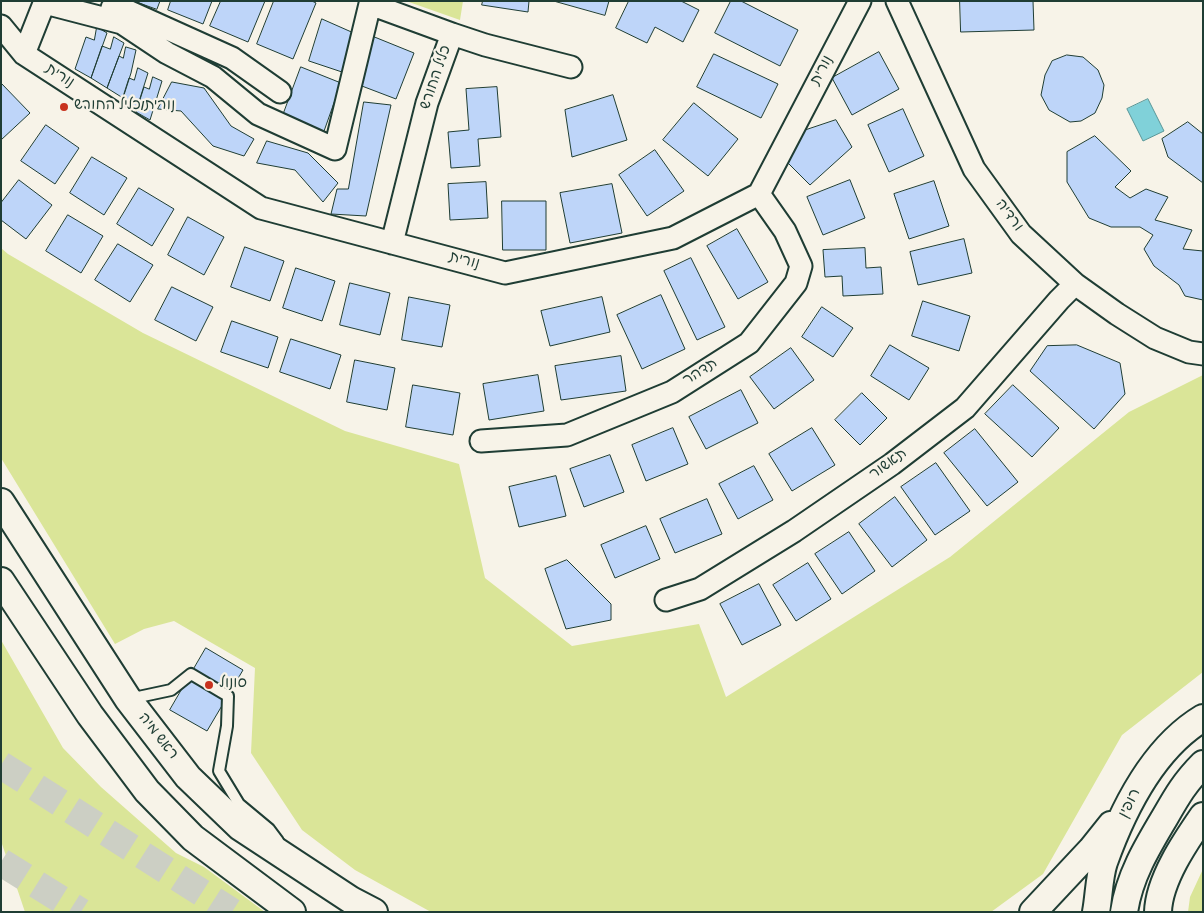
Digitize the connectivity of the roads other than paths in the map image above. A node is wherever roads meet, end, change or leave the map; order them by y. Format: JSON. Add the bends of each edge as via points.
{"nodes":[{"id":1,"x":88,"y":1,"type":"edge"},
{"id":2,"x":860,"y":1,"type":"edge"},
{"id":3,"x":898,"y":1,"type":"edge"},
{"id":4,"x":45,"y":2,"type":"edge"},
{"id":5,"x":1,"y":26,"type":"edge"},
{"id":6,"x":452,"y":34,"type":"junction"},
{"id":7,"x":24,"y":54,"type":"junction"},
{"id":8,"x":571,"y":67,"type":"dead end"},
{"id":9,"x":280,"y":92,"type":"dead end"},
{"id":10,"x":759,"y":194,"type":"junction"},
{"id":11,"x":392,"y":243,"type":"junction"},
{"id":12,"x":1075,"y":284,"type":"junction"},
{"id":13,"x":1203,"y":354,"type":"edge"},
{"id":14,"x":481,"y":440,"type":"dead end"},
{"id":15,"x":1,"y":502,"type":"edge"},
{"id":16,"x":1,"y":581,"type":"edge"},
{"id":17,"x":666,"y":600,"type":"dead end"},
{"id":18,"x":128,"y":699,"type":"junction"},
{"id":19,"x":1203,"y":718,"type":"edge"},
{"id":20,"x":1203,"y":764,"type":"edge"},
{"id":21,"x":1131,"y":798,"type":"junction"},
{"id":22,"x":1203,"y":816,"type":"edge"},
{"id":23,"x":295,"y":864,"type":"junction"},
{"id":24,"x":292,"y":912,"type":"edge"},
{"id":25,"x":374,"y":912,"type":"edge"},
{"id":26,"x":1033,"y":912,"type":"edge"},
{"id":27,"x":1096,"y":912,"type":"edge"},
{"id":28,"x":1124,"y":912,"type":"edge"},
{"id":29,"x":1158,"y":912,"type":"edge"}],
"edges":[{"from":1,"to":9,"type":"street","via":[[130,12],[232,58]]},
{"from":2,"to":10,"type":"street","name":"נורית"},
{"from":3,"to":12,"type":"street","name":"ורדיה","via":[[974,169],[1020,234]]},
{"from":4,"to":6,"type":"street","via":[[122,23],[167,53],[213,77],[258,114],[335,149],[370,4]]},
{"from":4,"to":7,"type":"street"},
{"from":5,"to":7,"type":"street","name":"נורית"},
{"from":6,"to":8,"type":"street","name":"כליל החורש"},
{"from":6,"to":11,"type":"street","name":"כליל החורש","via":[[427,103]]},
{"from":7,"to":11,"type":"street","name":"נורית","via":[[261,208]]},
{"from":10,"to":11,"type":"street","name":"נורית","via":[[672,238],[505,273]]},
{"from":10,"to":14,"type":"street","name":"תדהר","via":[[785,231],[801,266],[796,284],[748,343],[672,392],[567,435]]},
{"from":12,"to":13,"type":"street","name":"ורדיה","via":[[1155,338],[1189,352]]},
{"from":12,"to":17,"type":"street","name":"תאשור","via":[[958,414],[794,531],[700,589]]},
{"from":15,"to":18,"type":"street","name":"ראש מיה"},
{"from":16,"to":24,"type":"street","via":[[90,715],[147,791],[193,838]]},
{"from":18,"to":23,"type":"street","name":"ראש מיה","via":[[188,777],[240,827]]},
{"from":18,"to":23,"type":"lane","via":[[171,690],[191,674],[228,696],[227,726],[219,771],[239,804],[269,829]]},
{"from":19,"to":21,"type":"street","name":"רופין","via":[[1161,753]]},
{"from":20,"to":28,"type":"street","via":[[1187,780],[1150,841],[1135,871]]},
{"from":21,"to":26,"type":"street","via":[[1091,850]]},
{"from":21,"to":27,"type":"street","name":"רופין","via":[[1104,864]]},
{"from":22,"to":29,"type":"street","via":[[1167,877]]},
{"from":23,"to":25,"type":"street","name":"ראש מיה"}]}
